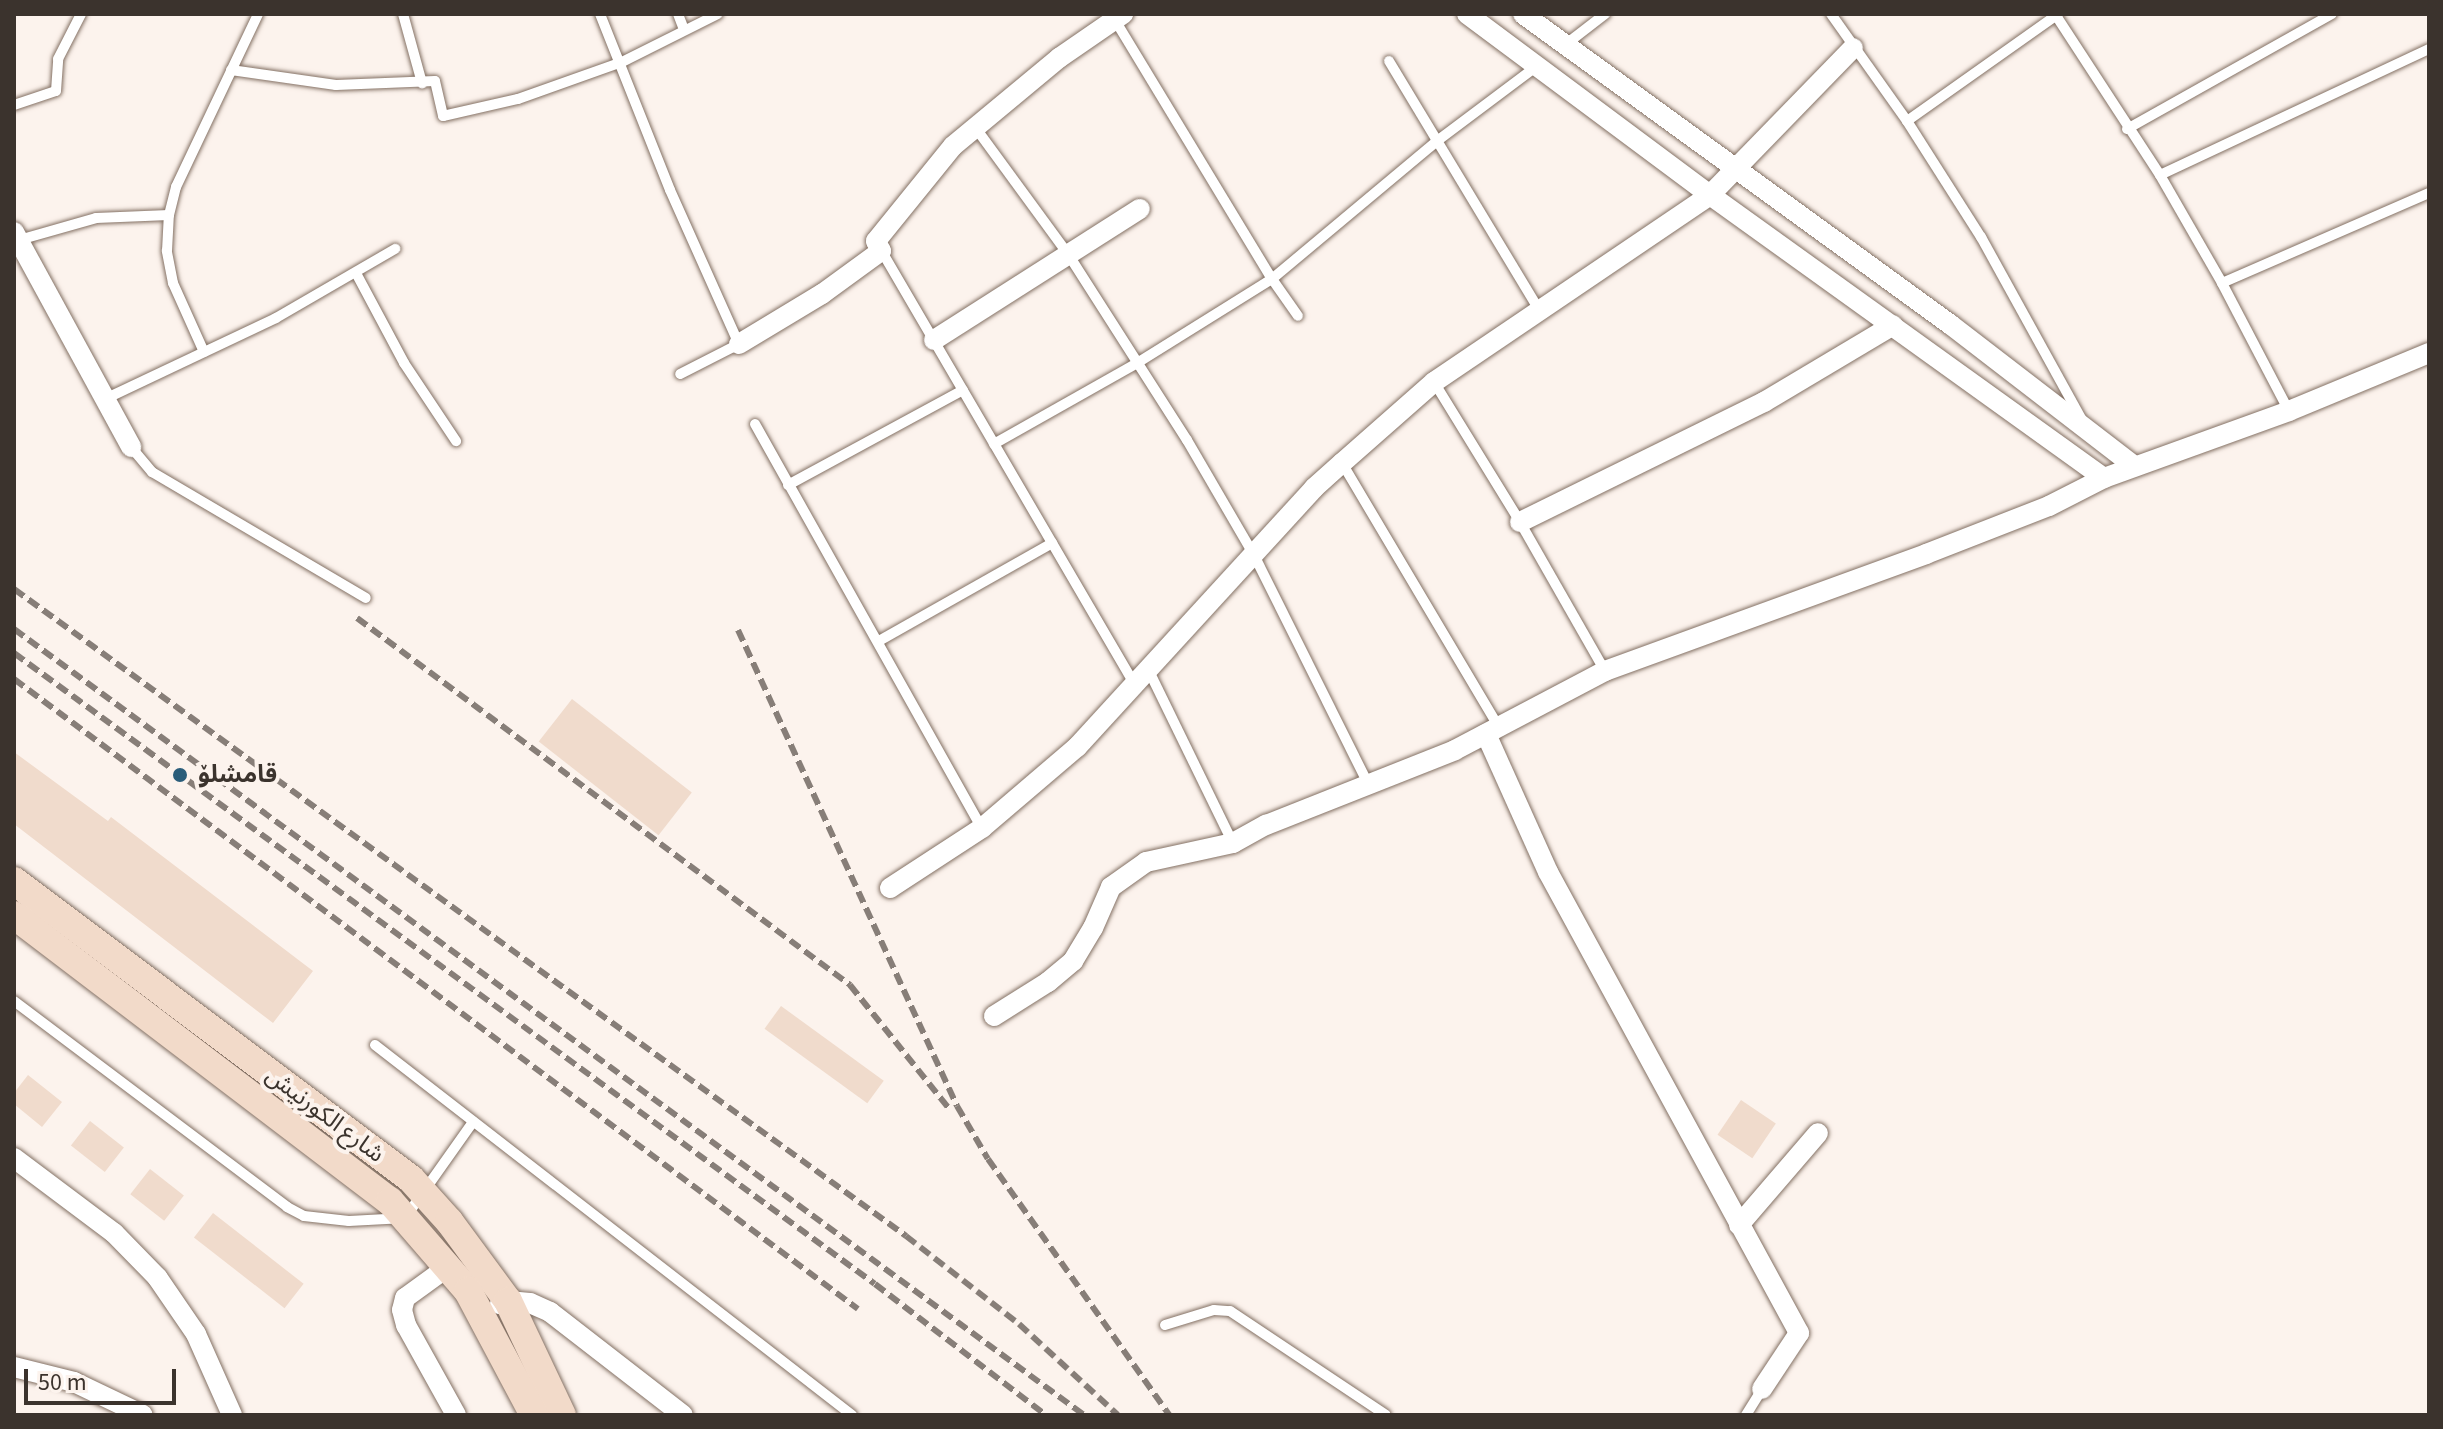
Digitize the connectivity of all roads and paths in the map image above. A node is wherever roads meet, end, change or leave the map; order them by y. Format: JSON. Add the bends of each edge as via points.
{"nodes":[{"id":1,"x":81,"y":14,"type":"edge"},
{"id":2,"x":258,"y":14,"type":"edge"},
{"id":3,"x":403,"y":14,"type":"edge"},
{"id":4,"x":600,"y":14,"type":"edge"},
{"id":5,"x":678,"y":14,"type":"edge"},
{"id":6,"x":718,"y":14,"type":"edge"},
{"id":7,"x":1467,"y":14,"type":"edge"},
{"id":8,"x":1523,"y":14,"type":"edge"},
{"id":9,"x":1605,"y":14,"type":"edge"},
{"id":10,"x":1831,"y":14,"type":"edge"},
{"id":11,"x":2056,"y":14,"type":"edge"},
{"id":12,"x":2332,"y":14,"type":"edge"},
{"id":13,"x":1108,"y":19,"type":"edge"},
{"id":14,"x":684,"y":30,"type":"junction"},
{"id":15,"x":1565,"y":45,"type":"junction"},
{"id":16,"x":1853,"y":48,"type":"junction"},
{"id":17,"x":2429,"y":49,"type":"edge"},
{"id":18,"x":1389,"y":61,"type":"dead end"},
{"id":19,"x":622,"y":62,"type":"junction"},
{"id":20,"x":1537,"y":66,"type":"junction"},
{"id":21,"x":231,"y":70,"type":"junction"},
{"id":22,"x":422,"y":83,"type":"junction"},
{"id":23,"x":14,"y":105,"type":"edge"},
{"id":24,"x":1907,"y":121,"type":"junction"},
{"id":25,"x":974,"y":126,"type":"junction"},
{"id":26,"x":2127,"y":129,"type":"junction"},
{"id":27,"x":1437,"y":141,"type":"junction"},
{"id":28,"x":1734,"y":170,"type":"junction"},
{"id":29,"x":2160,"y":175,"type":"junction"},
{"id":30,"x":2429,"y":193,"type":"edge"},
{"id":31,"x":1710,"y":195,"type":"junction"},
{"id":32,"x":1140,"y":209,"type":"dead end"},
{"id":33,"x":169,"y":215,"type":"junction"},
{"id":34,"x":16,"y":236,"type":"edge"},
{"id":35,"x":876,"y":241,"type":"junction"},
{"id":36,"x":395,"y":249,"type":"dead end"},
{"id":37,"x":1068,"y":254,"type":"junction"},
{"id":38,"x":356,"y":273,"type":"junction"},
{"id":39,"x":1272,"y":279,"type":"junction"},
{"id":40,"x":2222,"y":283,"type":"junction"},
{"id":41,"x":1540,"y":311,"type":"junction"},
{"id":42,"x":1298,"y":316,"type":"dead end"},
{"id":43,"x":1893,"y":325,"type":"junction"},
{"id":44,"x":934,"y":340,"type":"junction"},
{"id":45,"x":739,"y":344,"type":"junction"},
{"id":46,"x":204,"y":352,"type":"junction"},
{"id":47,"x":2429,"y":353,"type":"edge"},
{"id":48,"x":1137,"y":363,"type":"junction"},
{"id":49,"x":680,"y":374,"type":"dead end"},
{"id":50,"x":1434,"y":382,"type":"junction"},
{"id":51,"x":963,"y":390,"type":"junction"},
{"id":52,"x":105,"y":399,"type":"junction"},
{"id":53,"x":2289,"y":411,"type":"junction"},
{"id":54,"x":755,"y":424,"type":"dead end"},
{"id":55,"x":2085,"y":426,"type":"junction"},
{"id":56,"x":456,"y":441,"type":"dead end"},
{"id":57,"x":994,"y":444,"type":"junction"},
{"id":58,"x":131,"y":447,"type":"joint"},
{"id":59,"x":1342,"y":463,"type":"junction"},
{"id":60,"x":2134,"y":466,"type":"junction"},
{"id":61,"x":2104,"y":478,"type":"junction"},
{"id":62,"x":788,"y":485,"type":"junction"},
{"id":63,"x":1520,"y":522,"type":"junction"},
{"id":64,"x":1052,"y":543,"type":"junction"},
{"id":65,"x":1254,"y":555,"type":"junction"},
{"id":66,"x":366,"y":598,"type":"dead end"},
{"id":67,"x":879,"y":641,"type":"junction"},
{"id":68,"x":1605,"y":671,"type":"junction"},
{"id":69,"x":1142,"y":676,"type":"junction"},
{"id":70,"x":1492,"y":730,"type":"junction"},
{"id":71,"x":1368,"y":784,"type":"junction"},
{"id":72,"x":982,"y":828,"type":"junction"},
{"id":73,"x":1233,"y":843,"type":"junction"},
{"id":74,"x":14,"y":881,"type":"edge"},
{"id":75,"x":890,"y":888,"type":"dead end"},
{"id":76,"x":14,"y":915,"type":"edge"},
{"id":77,"x":14,"y":1001,"type":"edge"},
{"id":78,"x":994,"y":1016,"type":"dead end"},
{"id":79,"x":375,"y":1045,"type":"dead end"},
{"id":80,"x":473,"y":1122,"type":"junction"},
{"id":81,"x":1818,"y":1133,"type":"dead end"},
{"id":82,"x":14,"y":1158,"type":"edge"},
{"id":83,"x":424,"y":1192,"type":"junction"},
{"id":84,"x":405,"y":1218,"type":"junction"},
{"id":85,"x":1739,"y":1225,"type":"junction"},
{"id":86,"x":449,"y":1266,"type":"junction"},
{"id":87,"x":508,"y":1301,"type":"junction"},
{"id":88,"x":482,"y":1313,"type":"junction"},
{"id":89,"x":1165,"y":1325,"type":"dead end"},
{"id":90,"x":14,"y":1367,"type":"edge"},
{"id":91,"x":1762,"y":1389,"type":"joint"},
{"id":92,"x":143,"y":1415,"type":"edge"},
{"id":93,"x":232,"y":1415,"type":"edge"},
{"id":94,"x":456,"y":1415,"type":"edge"},
{"id":95,"x":534,"y":1415,"type":"edge"},
{"id":96,"x":562,"y":1415,"type":"edge"},
{"id":97,"x":683,"y":1415,"type":"edge"},
{"id":98,"x":852,"y":1415,"type":"edge"},
{"id":99,"x":1386,"y":1415,"type":"edge"},
{"id":100,"x":1746,"y":1415,"type":"edge"}],
"edges":[{"from":1,"to":23,"type":"lane","via":[[58,59],[56,91]]},
{"from":2,"to":21,"type":"lane"},
{"from":3,"to":22,"type":"lane"},
{"from":4,"to":19,"type":"lane"},
{"from":5,"to":14,"type":"lane"},
{"from":6,"to":14,"type":"lane"},
{"from":7,"to":20,"type":"street"},
{"from":8,"to":15,"type":"street"},
{"from":9,"to":15,"type":"lane"},
{"from":10,"to":16,"type":"lane"},
{"from":11,"to":24,"type":"lane"},
{"from":11,"to":26,"type":"lane"},
{"from":12,"to":26,"type":"lane"},
{"from":13,"to":25,"type":"street"},
{"from":13,"to":39,"type":"lane"},
{"from":14,"to":19,"type":"lane"},
{"from":15,"to":28,"type":"street"},
{"from":16,"to":24,"type":"lane"},
{"from":16,"to":28,"type":"street"},
{"from":17,"to":29,"type":"lane"},
{"from":18,"to":27,"type":"lane"},
{"from":19,"to":22,"type":"lane","via":[[518,99],[443,116],[435,81]]},
{"from":19,"to":45,"type":"lane","via":[[670,190]]},
{"from":20,"to":27,"type":"lane"},
{"from":20,"to":31,"type":"street"},
{"from":21,"to":22,"type":"lane","via":[[336,85]]},
{"from":21,"to":33,"type":"lane","via":[[176,187]]},
{"from":24,"to":55,"type":"lane","via":[[1981,237]]},
{"from":25,"to":35,"type":"street"},
{"from":25,"to":37,"type":"lane"},
{"from":26,"to":29,"type":"lane"},
{"from":27,"to":39,"type":"lane"},
{"from":27,"to":41,"type":"lane"},
{"from":28,"to":31,"type":"street"},
{"from":28,"to":55,"type":"street"},
{"from":29,"to":40,"type":"lane"},
{"from":30,"to":40,"type":"lane"},
{"from":31,"to":41,"type":"street"},
{"from":31,"to":43,"type":"street"},
{"from":32,"to":37,"type":"street"},
{"from":33,"to":34,"type":"lane","via":[[96,218]]},
{"from":33,"to":46,"type":"lane","via":[[167,251],[173,283]]},
{"from":34,"to":52,"type":"street"},
{"from":35,"to":44,"type":"lane"},
{"from":35,"to":45,"type":"street","via":[[881,251]]},
{"from":36,"to":38,"type":"lane"},
{"from":37,"to":44,"type":"street"},
{"from":37,"to":48,"type":"lane"},
{"from":38,"to":46,"type":"lane"},
{"from":38,"to":56,"type":"lane","via":[[404,363]]},
{"from":39,"to":42,"type":"lane"},
{"from":39,"to":48,"type":"lane"},
{"from":40,"to":53,"type":"lane"},
{"from":41,"to":50,"type":"street"},
{"from":43,"to":61,"type":"street"},
{"from":43,"to":63,"type":"street","via":[[1764,402]]},
{"from":44,"to":51,"type":"lane"},
{"from":45,"to":49,"type":"lane"},
{"from":46,"to":52,"type":"lane"},
{"from":47,"to":53,"type":"street"},
{"from":48,"to":57,"type":"lane"},
{"from":48,"to":65,"type":"lane"},
{"from":50,"to":59,"type":"street"},
{"from":50,"to":63,"type":"lane"},
{"from":51,"to":57,"type":"lane"},
{"from":51,"to":62,"type":"lane"},
{"from":52,"to":58,"type":"street"},
{"from":53,"to":60,"type":"street"},
{"from":54,"to":62,"type":"lane"},
{"from":55,"to":60,"type":"street"},
{"from":57,"to":64,"type":"lane"},
{"from":58,"to":66,"type":"lane","via":[[152,472]]},
{"from":59,"to":65,"type":"street"},
{"from":59,"to":70,"type":"lane"},
{"from":60,"to":61,"type":"street"},
{"from":61,"to":68,"type":"street","via":[[2049,506],[1934,551]]},
{"from":62,"to":67,"type":"lane"},
{"from":63,"to":68,"type":"lane"},
{"from":64,"to":67,"type":"lane"},
{"from":64,"to":69,"type":"lane"},
{"from":65,"to":69,"type":"street"},
{"from":65,"to":71,"type":"lane"},
{"from":67,"to":72,"type":"lane"},
{"from":68,"to":70,"type":"street"},
{"from":69,"to":72,"type":"street","via":[[1077,747]]},
{"from":69,"to":73,"type":"lane"},
{"from":70,"to":71,"type":"street"},
{"from":70,"to":85,"type":"street","via":[[1548,872]]},
{"from":71,"to":73,"type":"street"},
{"from":72,"to":75,"type":"street"},
{"from":73,"to":78,"type":"street","via":[[1146,862],[1125,875],[1111,887],[1073,961]]},
{"from":74,"to":83,"type":"street","name":"شارع الكورنيش"},
{"from":76,"to":84,"type":"street","name":"شارع الكورنيش","via":[[390,1201]]},
{"from":77,"to":84,"type":"lane","via":[[287,1207],[326,1220]]},
{"from":79,"to":80,"type":"lane"},
{"from":80,"to":83,"type":"lane"},
{"from":80,"to":98,"type":"lane"},
{"from":81,"to":85,"type":"street"},
{"from":82,"to":93,"type":"street","via":[[114,1233],[157,1277],[196,1334]]},
{"from":83,"to":84,"type":"lane"},
{"from":83,"to":87,"type":"street","name":"شارع الكورنيش"},
{"from":84,"to":86,"type":"street","name":"شارع الكورنيش"},
{"from":85,"to":91,"type":"street","via":[[1799,1333]]},
{"from":86,"to":88,"type":"street","name":"شارع الكورنيش"},
{"from":86,"to":94,"type":"street","via":[[405,1298],[402,1310]]},
{"from":87,"to":88,"type":"street"},
{"from":87,"to":96,"type":"street","name":"شارع الكورنيش"},
{"from":87,"to":97,"type":"street","via":[[550,1312]]},
{"from":88,"to":95,"type":"street","name":"شارع الكورنيش"},
{"from":89,"to":99,"type":"lane","via":[[1214,1310],[1230,1311]]},
{"from":90,"to":92,"type":"street","via":[[74,1382]]},
{"from":91,"to":100,"type":"lane"}]}
